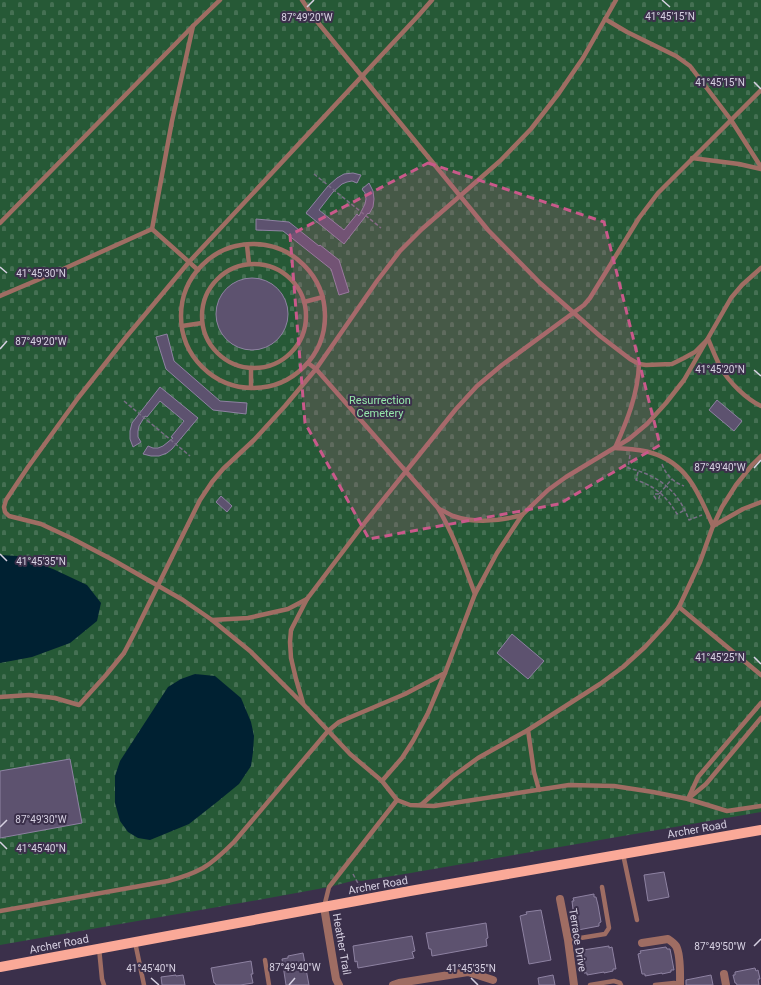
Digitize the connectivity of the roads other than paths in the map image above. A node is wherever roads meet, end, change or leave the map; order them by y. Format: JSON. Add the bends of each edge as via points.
{"nodes":[{"id":1,"x":220,"y":0,"type":"edge"},
{"id":2,"x":302,"y":0,"type":"edge"},
{"id":3,"x":432,"y":0,"type":"edge"},
{"id":4,"x":616,"y":0,"type":"edge"},
{"id":5,"x":606,"y":19,"type":"junction"},
{"id":6,"x":193,"y":26,"type":"junction"},
{"id":7,"x":362,"y":76,"type":"junction"},
{"id":8,"x":761,"y":90,"type":"edge"},
{"id":9,"x":731,"y":120,"type":"junction"},
{"id":10,"x":692,"y":158,"type":"junction"},
{"id":11,"x":761,"y":168,"type":"edge"},
{"id":12,"x":460,"y":195,"type":"junction"},
{"id":13,"x":0,"y":223,"type":"edge"},
{"id":14,"x":152,"y":229,"type":"junction"},
{"id":15,"x":247,"y":244,"type":"junction"},
{"id":16,"x":189,"y":262,"type":"junction"},
{"id":17,"x":249,"y":264,"type":"junction"},
{"id":18,"x":761,"y":268,"type":"edge"},
{"id":19,"x":198,"y":270,"type":"junction"},
{"id":20,"x":0,"y":296,"type":"edge"},
{"id":21,"x":323,"y":297,"type":"junction"},
{"id":22,"x":304,"y":302,"type":"junction"},
{"id":23,"x":573,"y":312,"type":"junction"},
{"id":24,"x":202,"y":323,"type":"junction"},
{"id":25,"x":182,"y":326,"type":"junction"},
{"id":26,"x":708,"y":339,"type":"junction"},
{"id":27,"x":308,"y":363,"type":"junction"},
{"id":28,"x":639,"y":364,"type":"junction"},
{"id":29,"x":251,"y":368,"type":"junction"},
{"id":30,"x":316,"y":369,"type":"junction"},
{"id":31,"x":251,"y":388,"type":"junction"},
{"id":32,"x":761,"y":406,"type":"edge"},
{"id":33,"x":615,"y":448,"type":"junction"},
{"id":34,"x":761,"y":456,"type":"edge"},
{"id":35,"x":405,"y":472,"type":"junction"},
{"id":36,"x":761,"y":502,"type":"edge"},
{"id":37,"x":438,"y":508,"type":"junction"},
{"id":38,"x":2,"y":513,"type":"edge"},
{"id":39,"x":522,"y":515,"type":"junction"},
{"id":40,"x":712,"y":526,"type":"junction"},
{"id":41,"x":158,"y":586,"type":"junction"},
{"id":42,"x":475,"y":594,"type":"junction"},
{"id":43,"x":307,"y":600,"type":"junction"},
{"id":44,"x":679,"y":606,"type":"junction"},
{"id":45,"x":212,"y":620,"type":"junction"},
{"id":46,"x":445,"y":673,"type":"junction"},
{"id":47,"x":761,"y":675,"type":"edge"},
{"id":48,"x":0,"y":697,"type":"edge"},
{"id":49,"x":303,"y":704,"type":"junction"},
{"id":50,"x":761,"y":704,"type":"edge"},
{"id":51,"x":761,"y":718,"type":"edge"},
{"id":52,"x":528,"y":730,"type":"junction"},
{"id":53,"x":328,"y":731,"type":"junction"},
{"id":54,"x":382,"y":781,"type":"junction"},
{"id":55,"x":538,"y":790,"type":"junction"},
{"id":56,"x":688,"y":799,"type":"junction"},
{"id":57,"x":397,"y":800,"type":"junction"},
{"id":58,"x":421,"y":805,"type":"junction"},
{"id":59,"x":761,"y":806,"type":"edge"},
{"id":60,"x":761,"y":830,"type":"edge"},
{"id":61,"x":623,"y":854,"type":"junction"},
{"id":62,"x":602,"y":887,"type":"dead end"},
{"id":63,"x":560,"y":898,"type":"dead end"},
{"id":64,"x":324,"y":907,"type":"junction"},
{"id":65,"x":0,"y":911,"type":"edge"},
{"id":66,"x":637,"y":920,"type":"dead end"},
{"id":67,"x":568,"y":940,"type":"junction"},
{"id":68,"x":135,"y":942,"type":"junction"},
{"id":69,"x":642,"y":943,"type":"dead end"},
{"id":70,"x":99,"y":948,"type":"junction"},
{"id":71,"x":265,"y":960,"type":"dead end"},
{"id":72,"x":0,"y":967,"type":"edge"},
{"id":73,"x":724,"y":974,"type":"dead end"},
{"id":74,"x":493,"y":980,"type":"dead end"},
{"id":75,"x":680,"y":984,"type":"edge"},
{"id":76,"x":104,"y":985,"type":"edge"},
{"id":77,"x":144,"y":985,"type":"edge"},
{"id":78,"x":269,"y":985,"type":"edge"},
{"id":79,"x":339,"y":985,"type":"edge"},
{"id":80,"x":393,"y":985,"type":"edge"},
{"id":81,"x":574,"y":985,"type":"edge"},
{"id":82,"x":590,"y":985,"type":"edge"},
{"id":83,"x":621,"y":985,"type":"edge"},
{"id":84,"x":655,"y":985,"type":"edge"},
{"id":85,"x":726,"y":985,"type":"edge"}],
"edges":[{"from":1,"to":6,"type":"lane"},
{"from":2,"to":7,"type":"lane"},
{"from":3,"to":7,"type":"lane"},
{"from":4,"to":5,"type":"lane"},
{"from":5,"to":9,"type":"lane","via":[[690,66]]},
{"from":5,"to":12,"type":"lane","via":[[583,58],[531,129],[500,161]]},
{"from":6,"to":13,"type":"lane"},
{"from":6,"to":14,"type":"lane"},
{"from":7,"to":12,"type":"lane"},
{"from":7,"to":16,"type":"lane"},
{"from":8,"to":9,"type":"lane"},
{"from":9,"to":10,"type":"lane"},
{"from":9,"to":11,"type":"lane"},
{"from":10,"to":11,"type":"lane"},
{"from":10,"to":23,"type":"lane","via":[[658,193],[590,298]]},
{"from":12,"to":23,"type":"lane","via":[[540,283]]},
{"from":12,"to":30,"type":"lane","via":[[400,251]]},
{"from":14,"to":16,"type":"lane"},
{"from":14,"to":20,"type":"lane"},
{"from":15,"to":17,"type":"lane"},
{"from":15,"to":19,"type":"lane","via":[[226,249],[210,258]]},
{"from":15,"to":21,"type":"lane","via":[[277,248],[293,256],[310,272]]},
{"from":16,"to":19,"type":"lane"},
{"from":16,"to":38,"type":"lane","via":[[74,404],[6,500]]},
{"from":17,"to":22,"type":"lane","via":[[266,265],[282,272],[295,284]]},
{"from":17,"to":24,"type":"lane","via":[[232,268],[211,285],[204,301]]},
{"from":18,"to":26,"type":"lane","via":[[731,298]]},
{"from":19,"to":25,"type":"lane","via":[[189,282],[184,296]]},
{"from":21,"to":22,"type":"lane"},
{"from":21,"to":27,"type":"lane","via":[[326,315],[324,332],[318,348]]},
{"from":22,"to":29,"type":"lane","via":[[305,326],[294,349],[274,364]]},
{"from":23,"to":28,"type":"lane","via":[[600,336]]},
{"from":23,"to":35,"type":"lane","via":[[477,386]]},
{"from":24,"to":25,"type":"lane"},
{"from":24,"to":29,"type":"lane","via":[[205,336],[221,356],[242,367]]},
{"from":25,"to":31,"type":"lane","via":[[192,354],[213,376],[226,383]]},
{"from":26,"to":28,"type":"lane","via":[[694,352],[672,364]]},
{"from":26,"to":32,"type":"lane","via":[[721,368],[734,385],[743,395]]},
{"from":26,"to":33,"type":"lane","via":[[684,380],[666,403],[647,424]]},
{"from":27,"to":30,"type":"lane"},
{"from":27,"to":31,"type":"lane","via":[[285,381],[271,386]]},
{"from":28,"to":33,"type":"lane","via":[[632,405]]},
{"from":29,"to":31,"type":"lane"},
{"from":30,"to":35,"type":"lane"},
{"from":30,"to":41,"type":"lane","via":[[254,440],[212,482],[200,500]]},
{"from":33,"to":39,"type":"lane","via":[[566,477]]},
{"from":33,"to":40,"type":"lane","via":[[652,453],[680,468],[694,486]]},
{"from":34,"to":40,"type":"lane","via":[[736,485]]},
{"from":35,"to":37,"type":"lane"},
{"from":35,"to":43,"type":"lane"},
{"from":36,"to":40,"type":"lane"},
{"from":37,"to":39,"type":"lane","via":[[466,520],[493,521]]},
{"from":37,"to":42,"type":"lane","via":[[453,536]]},
{"from":38,"to":41,"type":"lane","via":[[41,524],[71,538]]},
{"from":39,"to":42,"type":"lane","via":[[497,553]]},
{"from":40,"to":44,"type":"lane","via":[[700,562]]},
{"from":41,"to":45,"type":"lane"},
{"from":41,"to":48,"type":"lane","via":[[124,653],[79,705],[55,698],[29,695]]},
{"from":42,"to":46,"type":"lane"},
{"from":43,"to":45,"type":"lane","via":[[288,609],[248,618]]},
{"from":43,"to":49,"type":"lane","via":[[291,630],[290,642]]},
{"from":44,"to":47,"type":"lane"},
{"from":44,"to":52,"type":"lane","via":[[668,622],[623,667]]},
{"from":45,"to":49,"type":"lane","via":[[250,651]]},
{"from":46,"to":53,"type":"lane","via":[[405,694],[339,722]]},
{"from":46,"to":54,"type":"lane","via":[[413,741]]},
{"from":49,"to":53,"type":"lane"},
{"from":50,"to":56,"type":"lane","via":[[698,777]]},
{"from":51,"to":56,"type":"lane","via":[[706,784]]},
{"from":52,"to":55,"type":"lane"},
{"from":52,"to":58,"type":"lane","via":[[478,758]]},
{"from":53,"to":54,"type":"lane"},
{"from":53,"to":65,"type":"lane","via":[[234,842],[217,859],[203,868],[168,881]]},
{"from":54,"to":57,"type":"lane"},
{"from":55,"to":56,"type":"lane","via":[[569,785],[614,786]]},
{"from":55,"to":58,"type":"lane","via":[[434,806]]},
{"from":56,"to":59,"type":"lane","via":[[727,811]]},
{"from":57,"to":58,"type":"lane","via":[[410,805]]},
{"from":57,"to":64,"type":"lane","via":[[329,887]]},
{"from":60,"to":61,"type":"main road","name":"Archer Road"},
{"from":61,"to":64,"type":"main road","name":"Archer Road"},
{"from":61,"to":66,"type":"lane"},
{"from":62,"to":67,"type":"lane","via":[[609,928],[605,934]]},
{"from":63,"to":67,"type":"street","name":"Terrace Drive"},
{"from":64,"to":68,"type":"main road","name":"Archer Road"},
{"from":64,"to":79,"type":"street","name":"Heather Trail"},
{"from":67,"to":81,"type":"street","name":"Terrace Drive"},
{"from":68,"to":70,"type":"main road","name":"Archer Road"},
{"from":68,"to":77,"type":"lane"},
{"from":69,"to":75,"type":"street","via":[[668,939],[676,946],[681,973]]},
{"from":70,"to":72,"type":"main road","name":"Archer Road"},
{"from":70,"to":76,"type":"lane"},
{"from":71,"to":78,"type":"lane"},
{"from":73,"to":85,"type":"street"},
{"from":74,"to":80,"type":"street","via":[[468,972]]},
{"from":75,"to":84,"type":"lane"},
{"from":82,"to":83,"type":"lane","via":[[614,981]]}]}
